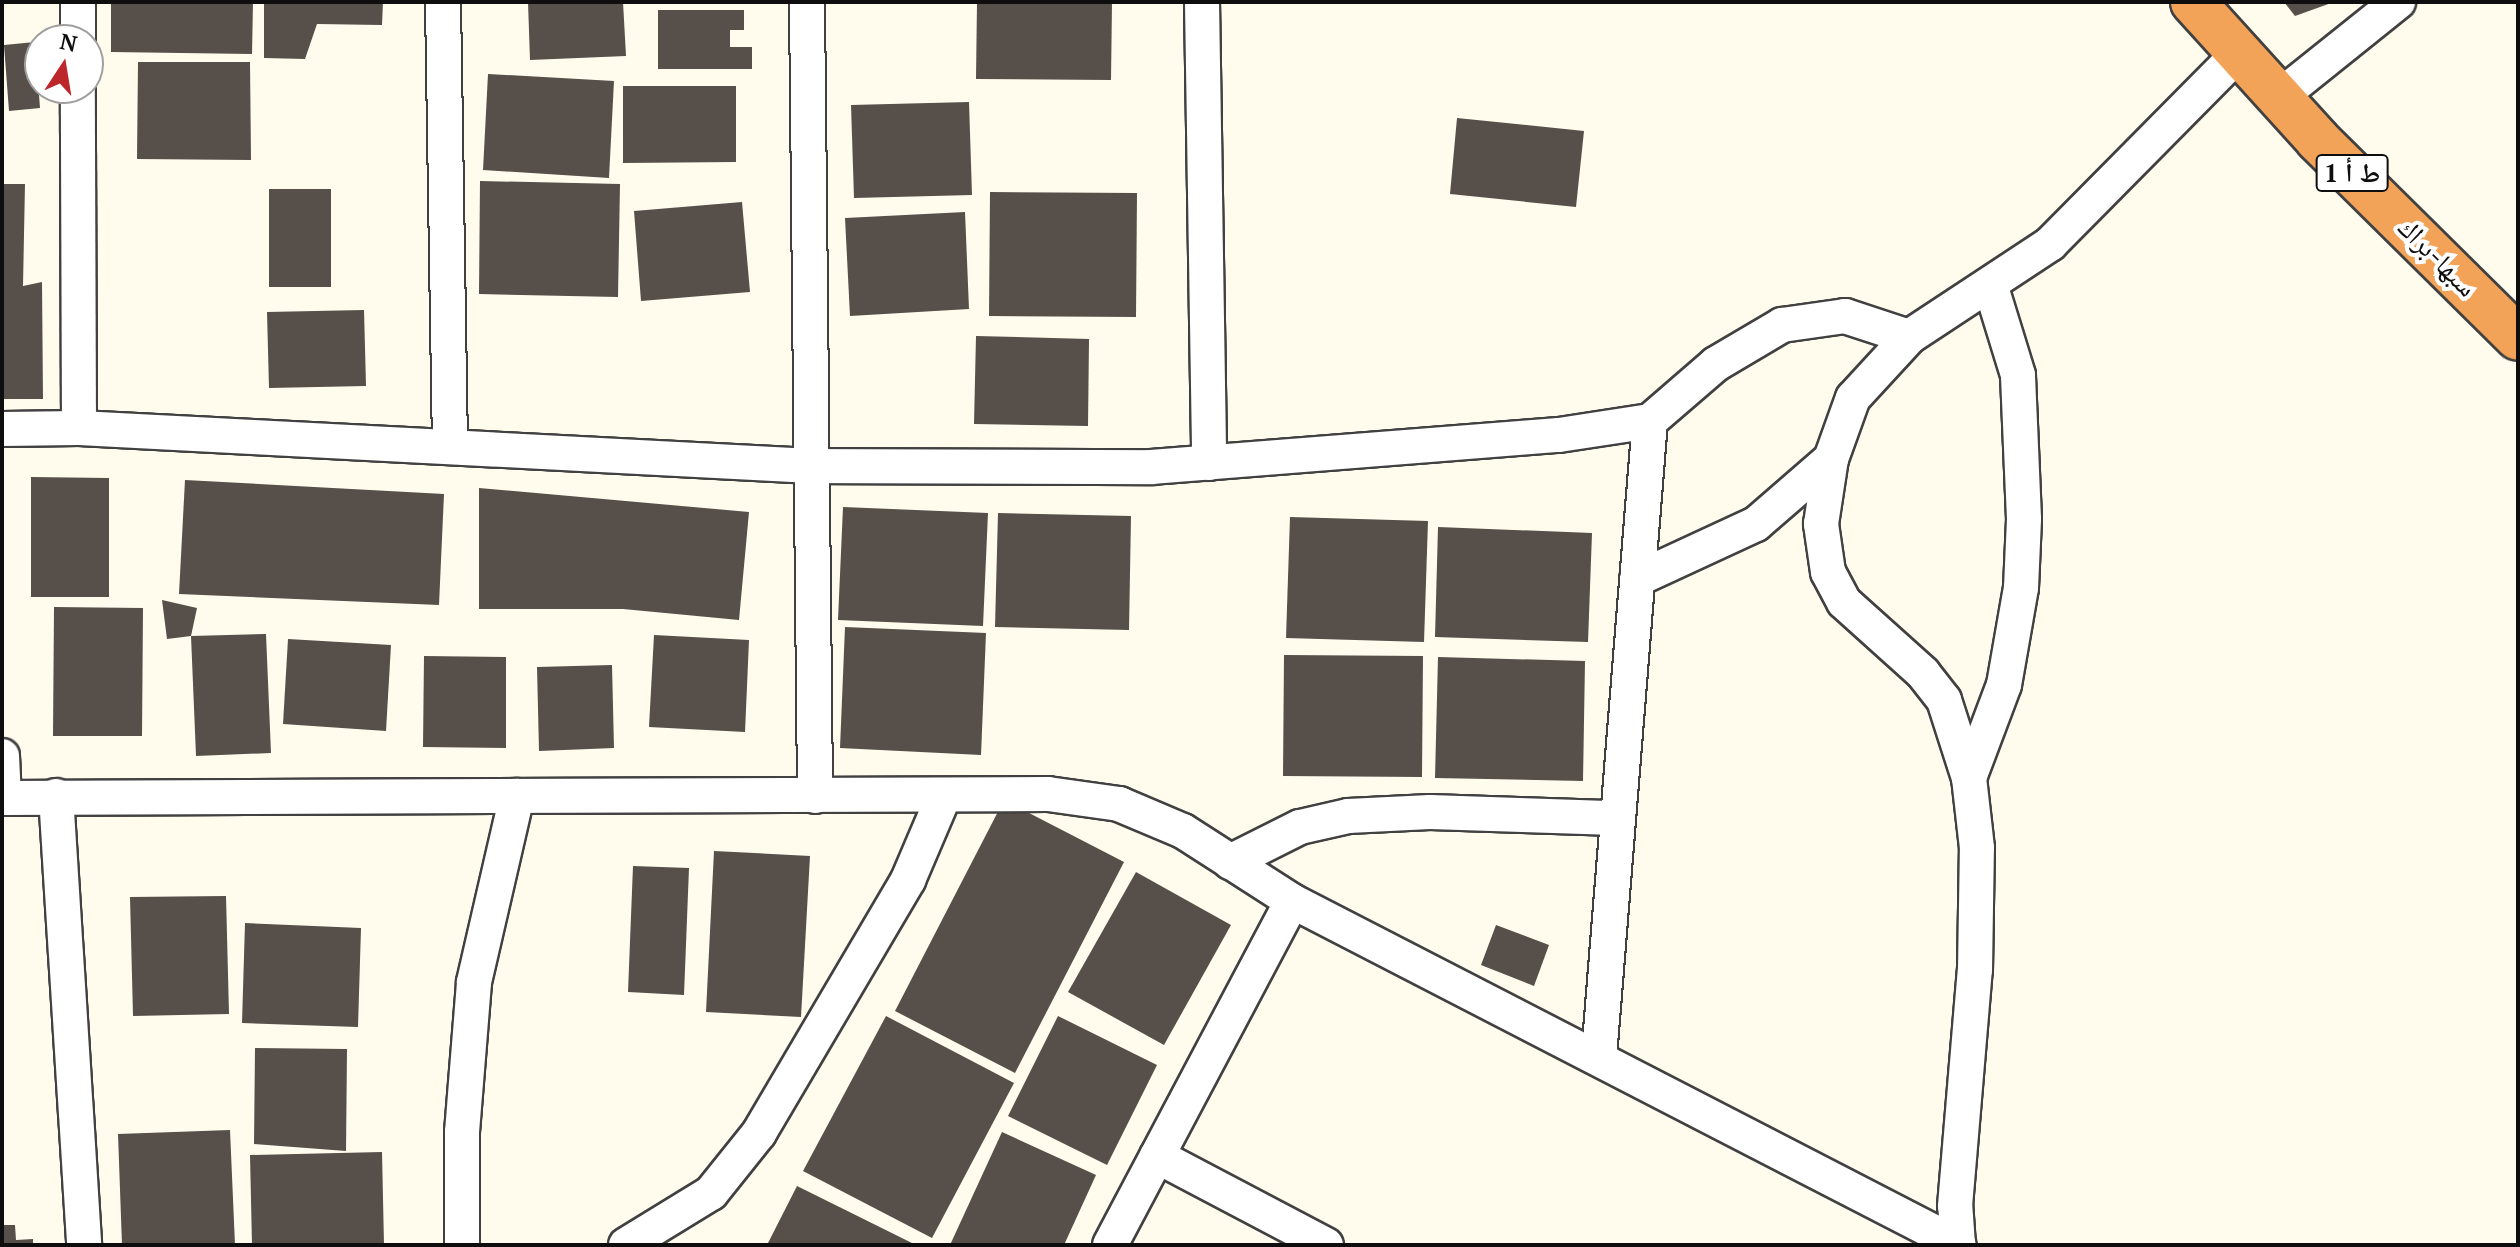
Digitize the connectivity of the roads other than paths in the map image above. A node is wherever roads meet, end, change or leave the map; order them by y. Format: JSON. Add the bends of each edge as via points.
{"nodes":[{"id":1,"x":78,"y":2,"type":"edge"},
{"id":2,"x":443,"y":2,"type":"edge"},
{"id":3,"x":807,"y":2,"type":"edge"},
{"id":4,"x":1202,"y":2,"type":"edge"},
{"id":5,"x":2193,"y":2,"type":"edge"},
{"id":6,"x":2398,"y":2,"type":"edge"},
{"id":7,"x":78,"y":24,"type":"edge"},
{"id":8,"x":2238,"y":54,"type":"junction"},
{"id":9,"x":2278,"y":98,"type":"junction"},
{"id":10,"x":78,"y":104,"type":"edge"},
{"id":11,"x":1991,"y":287,"type":"junction"},
{"id":12,"x":1909,"y":337,"type":"junction"},
{"id":13,"x":2518,"y":338,"type":"edge"},
{"id":14,"x":1650,"y":421,"type":"junction"},
{"id":15,"x":79,"y":428,"type":"junction"},
{"id":16,"x":2,"y":429,"type":"edge"},
{"id":17,"x":450,"y":446,"type":"junction"},
{"id":18,"x":1831,"y":459,"type":"junction"},
{"id":19,"x":1209,"y":463,"type":"junction"},
{"id":20,"x":812,"y":466,"type":"junction"},
{"id":21,"x":1637,"y":579,"type":"junction"},
{"id":22,"x":2,"y":756,"type":"edge"},
{"id":23,"x":1969,"y":778,"type":"junction"},
{"id":24,"x":56,"y":796,"type":"junction"},
{"id":25,"x":517,"y":796,"type":"junction"},
{"id":26,"x":815,"y":796,"type":"junction"},
{"id":27,"x":3,"y":798,"type":"edge"},
{"id":28,"x":943,"y":798,"type":"junction"},
{"id":29,"x":1615,"y":818,"type":"junction"},
{"id":30,"x":1230,"y":862,"type":"junction"},
{"id":31,"x":1292,"y":901,"type":"junction"},
{"id":32,"x":1599,"y":1056,"type":"junction"},
{"id":33,"x":1157,"y":1156,"type":"junction"},
{"id":34,"x":84,"y":1245,"type":"edge"},
{"id":35,"x":462,"y":1245,"type":"edge"},
{"id":36,"x":626,"y":1245,"type":"edge"},
{"id":37,"x":1110,"y":1245,"type":"edge"},
{"id":38,"x":1326,"y":1245,"type":"edge"},
{"id":39,"x":1958,"y":1245,"type":"edge"}],
"edges":[{"from":1,"to":7,"type":"street"},
{"from":2,"to":17,"type":"street"},
{"from":3,"to":20,"type":"street"},
{"from":4,"to":19,"type":"street"},
{"from":5,"to":8,"type":"highway","name":"سبها-براك","number":"ط أ 1"},
{"from":6,"to":9,"type":"street"},
{"from":8,"to":9,"type":"highway","name":"سبها-براك","number":"ط أ 1"},
{"from":8,"to":11,"type":"street","via":[[2102,196],[2050,244]]},
{"from":9,"to":13,"type":"highway","name":"سبها-براك","number":"ط أ 1"},
{"from":10,"to":15,"type":"street"},
{"from":11,"to":12,"type":"street"},
{"from":11,"to":23,"type":"street","via":[[2018,375],[2023,547],[2004,685]]},
{"from":12,"to":14,"type":"street","via":[[1845,316],[1782,325],[1716,364]]},
{"from":12,"to":18,"type":"street","via":[[1853,398]]},
{"from":14,"to":19,"type":"street","via":[[1559,435]]},
{"from":14,"to":21,"type":"street"},
{"from":15,"to":16,"type":"street"},
{"from":15,"to":17,"type":"street"},
{"from":17,"to":20,"type":"street"},
{"from":18,"to":21,"type":"street","via":[[1756,524]]},
{"from":18,"to":23,"type":"street","via":[[1821,524],[1828,572],[1851,610],[1923,673],[1944,700]]},
{"from":19,"to":20,"type":"street"},
{"from":20,"to":26,"type":"street"},
{"from":21,"to":29,"type":"street"},
{"from":22,"to":27,"type":"street"},
{"from":23,"to":39,"type":"street","via":[[1977,848],[1975,970],[1955,1206]]},
{"from":24,"to":25,"type":"street"},
{"from":24,"to":27,"type":"street"},
{"from":24,"to":34,"type":"street"},
{"from":25,"to":26,"type":"street"},
{"from":25,"to":35,"type":"street","via":[[474,982],[462,1132]]},
{"from":26,"to":28,"type":"street"},
{"from":28,"to":30,"type":"street","via":[[1048,794],[1119,804],[1183,831]]},
{"from":28,"to":36,"type":"street","via":[[908,880],[745,1153],[711,1193]]},
{"from":29,"to":30,"type":"street","via":[[1360,815],[1300,827]]},
{"from":29,"to":32,"type":"street"},
{"from":30,"to":31,"type":"street"},
{"from":31,"to":32,"type":"street"},
{"from":31,"to":33,"type":"street"},
{"from":32,"to":39,"type":"street"},
{"from":33,"to":37,"type":"street"},
{"from":33,"to":38,"type":"street"}]}
